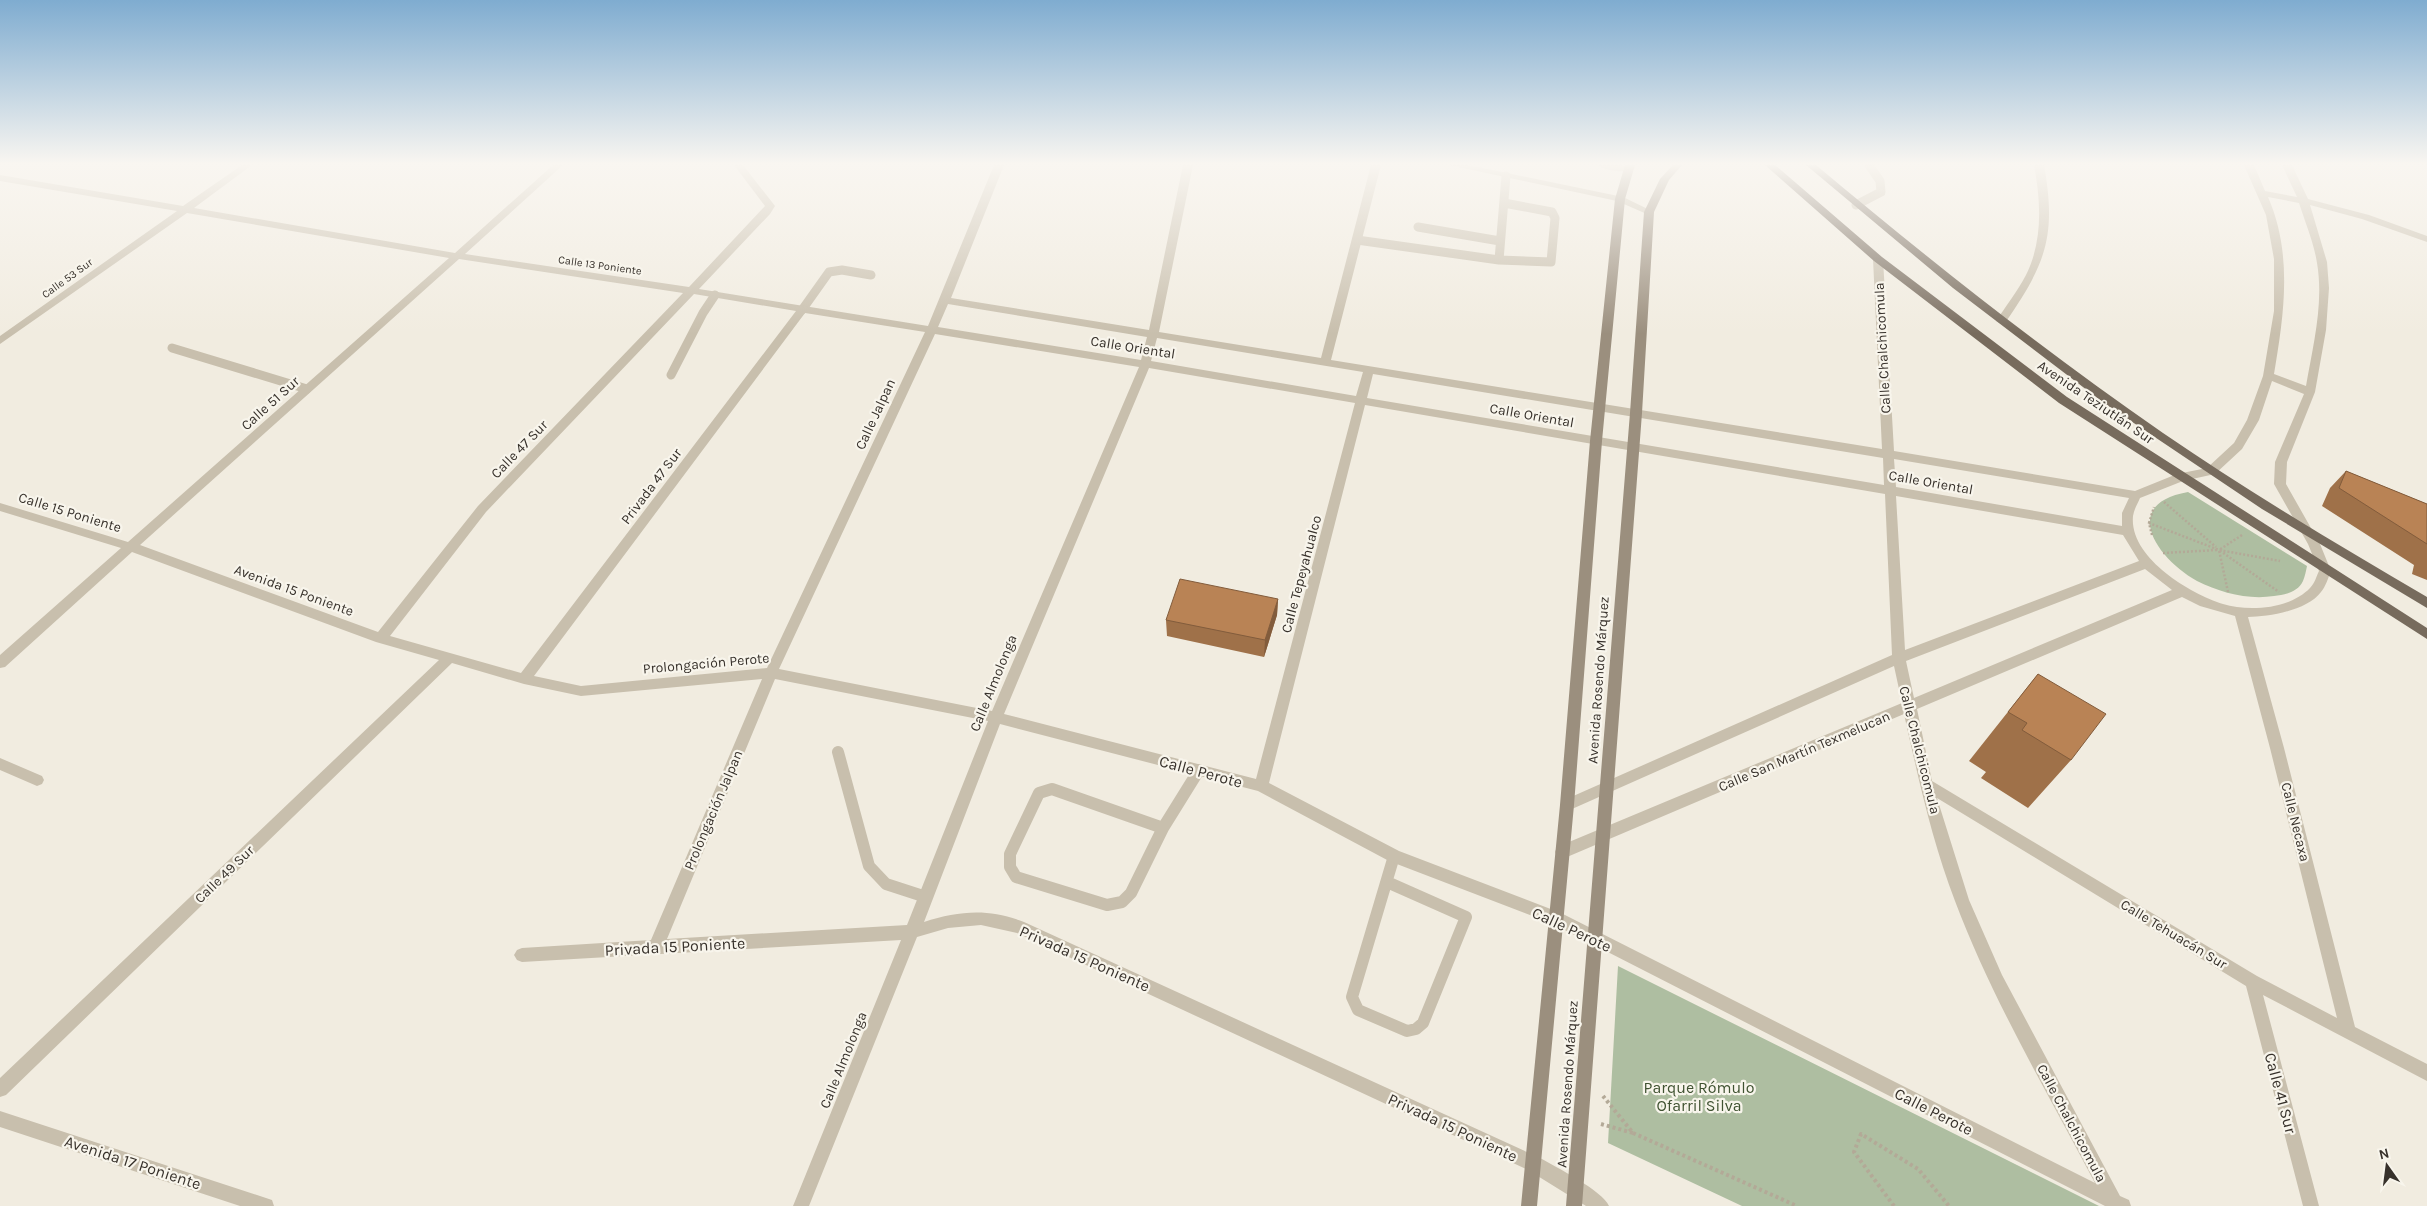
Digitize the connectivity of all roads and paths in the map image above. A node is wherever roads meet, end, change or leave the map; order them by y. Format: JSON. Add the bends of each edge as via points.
{"nodes":[{"id":1,"x":168,"y":221,"type":"edge"},
{"id":2,"x":256,"y":221,"type":"edge"},
{"id":3,"x":496,"y":221,"type":"edge"},
{"id":4,"x":756,"y":221,"type":"edge"},
{"id":5,"x":976,"y":221,"type":"edge"},
{"id":6,"x":1177,"y":221,"type":"edge"},
{"id":7,"x":1361,"y":221,"type":"edge"},
{"id":8,"x":1502,"y":221,"type":"edge"},
{"id":9,"x":1555,"y":221,"type":"edge"},
{"id":10,"x":1618,"y":221,"type":"edge"},
{"id":11,"x":1648,"y":221,"type":"edge"},
{"id":12,"x":1834,"y":221,"type":"edge"},
{"id":13,"x":1877,"y":221,"type":"edge"},
{"id":14,"x":2044,"y":221,"type":"edge"},
{"id":15,"x":2272,"y":221,"type":"edge"},
{"id":16,"x":2310,"y":221,"type":"edge"},
{"id":17,"x":2384,"y":221,"type":"edge"},
{"id":18,"x":1418,"y":227,"type":"dead end"},
{"id":19,"x":2427,"y":239,"type":"edge"},
{"id":20,"x":1356,"y":240,"type":"junction"},
{"id":21,"x":1500,"y":241,"type":"junction"},
{"id":22,"x":457,"y":256,"type":"junction"},
{"id":23,"x":1878,"y":259,"type":"junction"},
{"id":24,"x":1499,"y":260,"type":"junction"},
{"id":25,"x":871,"y":275,"type":"dead end"},
{"id":26,"x":692,"y":291,"type":"junction"},
{"id":27,"x":715,"y":295,"type":"junction"},
{"id":28,"x":944,"y":300,"type":"junction"},
{"id":29,"x":802,"y":310,"type":"junction"},
{"id":30,"x":2001,"y":321,"type":"junction"},
{"id":31,"x":931,"y":329,"type":"junction"},
{"id":32,"x":1154,"y":334,"type":"junction"},
{"id":33,"x":0,"y":341,"type":"edge"},
{"id":34,"x":172,"y":348,"type":"dead end"},
{"id":35,"x":1325,"y":362,"type":"junction"},
{"id":36,"x":1145,"y":364,"type":"junction"},
{"id":37,"x":1369,"y":369,"type":"junction"},
{"id":38,"x":670,"y":375,"type":"dead end"},
{"id":39,"x":2268,"y":376,"type":"junction"},
{"id":40,"x":307,"y":389,"type":"junction"},
{"id":41,"x":2310,"y":392,"type":"junction"},
{"id":42,"x":1362,"y":401,"type":"junction"},
{"id":43,"x":1600,"y":407,"type":"junction"},
{"id":44,"x":1636,"y":413,"type":"junction"},
{"id":45,"x":1596,"y":441,"type":"junction"},
{"id":46,"x":1632,"y":447,"type":"junction"},
{"id":47,"x":1887,"y":454,"type":"junction"},
{"id":48,"x":2212,"y":471,"type":"junction"},
{"id":49,"x":2181,"y":477,"type":"junction"},
{"id":50,"x":1891,"y":491,"type":"junction"},
{"id":51,"x":2136,"y":495,"type":"junction"},
{"id":52,"x":2161,"y":500,"type":"dead end"},
{"id":53,"x":2156,"y":505,"type":"dead end"},
{"id":54,"x":0,"y":507,"type":"edge"},
{"id":55,"x":2149,"y":523,"type":"junction"},
{"id":56,"x":2250,"y":530,"type":"dead end"},
{"id":57,"x":2128,"y":531,"type":"junction"},
{"id":58,"x":2307,"y":532,"type":"junction"},
{"id":59,"x":2153,"y":538,"type":"dead end"},
{"id":60,"x":2158,"y":545,"type":"dead end"},
{"id":61,"x":131,"y":547,"type":"junction"},
{"id":62,"x":2219,"y":550,"type":"junction"},
{"id":63,"x":2162,"y":553,"type":"junction"},
{"id":64,"x":2167,"y":558,"type":"dead end"},
{"id":65,"x":2288,"y":562,"type":"dead end"},
{"id":66,"x":2147,"y":563,"type":"junction"},
{"id":67,"x":2326,"y":571,"type":"junction"},
{"id":68,"x":2220,"y":590,"type":"dead end"},
{"id":69,"x":2183,"y":591,"type":"junction"},
{"id":70,"x":2284,"y":595,"type":"dead end"},
{"id":71,"x":2427,"y":603,"type":"edge"},
{"id":72,"x":2240,"y":612,"type":"junction"},
{"id":73,"x":2427,"y":634,"type":"edge"},
{"id":74,"x":381,"y":638,"type":"junction"},
{"id":75,"x":1899,"y":658,"type":"junction"},
{"id":76,"x":448,"y":659,"type":"junction"},
{"id":77,"x":0,"y":663,"type":"edge"},
{"id":78,"x":771,"y":672,"type":"junction"},
{"id":79,"x":524,"y":679,"type":"junction"},
{"id":80,"x":1908,"y":707,"type":"junction"},
{"id":81,"x":996,"y":717,"type":"junction"},
{"id":82,"x":838,"y":752,"type":"dead end"},
{"id":83,"x":0,"y":764,"type":"edge"},
{"id":84,"x":1199,"y":770,"type":"junction"},
{"id":85,"x":37,"y":780,"type":"dead end"},
{"id":86,"x":1926,"y":784,"type":"junction"},
{"id":87,"x":1261,"y":786,"type":"junction"},
{"id":88,"x":1606,"y":789,"type":"junction"},
{"id":89,"x":1567,"y":806,"type":"junction"},
{"id":90,"x":1163,"y":828,"type":"junction"},
{"id":91,"x":1602,"y":835,"type":"junction"},
{"id":92,"x":1562,"y":852,"type":"junction"},
{"id":93,"x":1394,"y":856,"type":"junction"},
{"id":94,"x":1387,"y":882,"type":"junction"},
{"id":95,"x":926,"y":897,"type":"junction"},
{"id":96,"x":1556,"y":918,"type":"junction"},
{"id":97,"x":912,"y":932,"type":"junction"},
{"id":98,"x":1594,"y":939,"type":"junction"},
{"id":99,"x":656,"y":947,"type":"junction"},
{"id":100,"x":522,"y":955,"type":"dead end"},
{"id":101,"x":2252,"y":981,"type":"junction"},
{"id":102,"x":2349,"y":1032,"type":"junction"},
{"id":103,"x":1584,"y":1073,"type":"junction"},
{"id":104,"x":2427,"y":1073,"type":"edge"},
{"id":105,"x":0,"y":1089,"type":"edge"},
{"id":106,"x":1581,"y":1118,"type":"junction"},
{"id":107,"x":0,"y":1119,"type":"edge"},
{"id":108,"x":1633,"y":1133,"type":"junction"},
{"id":109,"x":1534,"y":1164,"type":"junction"},
{"id":110,"x":1575,"y":1188,"type":"junction"},
{"id":111,"x":2119,"y":1204,"type":"edge"},
{"id":112,"x":266,"y":1206,"type":"edge"},
{"id":113,"x":800,"y":1206,"type":"edge"},
{"id":114,"x":1529,"y":1206,"type":"edge"},
{"id":115,"x":1574,"y":1206,"type":"edge"},
{"id":116,"x":1601,"y":1206,"type":"edge"},
{"id":117,"x":1797,"y":1206,"type":"edge"},
{"id":118,"x":1894,"y":1206,"type":"edge"},
{"id":119,"x":1949,"y":1206,"type":"edge"},
{"id":120,"x":2311,"y":1206,"type":"edge"}],
"edges":[{"from":1,"to":33,"type":"street","name":"Calle 53 Sur"},
{"from":2,"to":22,"type":"street","name":"Calle 13 Poniente"},
{"from":3,"to":22,"type":"street","name":"Calle 51 Sur"},
{"from":4,"to":26,"type":"street","name":"Calle 47 Sur"},
{"from":5,"to":28,"type":"street","name":"Calle Jalpan"},
{"from":6,"to":32,"type":"street","name":"Calle Almolonga"},
{"from":7,"to":20,"type":"street"},
{"from":8,"to":21,"type":"lane"},
{"from":9,"to":24,"type":"lane","via":[[1551,262]]},
{"from":10,"to":43,"type":"main road","name":"Avenida Rosendo Márquez"},
{"from":11,"to":44,"type":"main road","name":"Avenida Rosendo Márquez"},
{"from":12,"to":23,"type":"main road","name":"Avenida Teziutlán Sur"},
{"from":13,"to":30,"type":"main road","name":"Avenida Teziutlán Sur"},
{"from":14,"to":30,"type":"street","via":[[2045,231],[2034,270]]},
{"from":15,"to":39,"type":"street","via":[[2279,258],[2279,311]]},
{"from":16,"to":41,"type":"street","via":[[2322,262],[2324,288],[2321,330]]},
{"from":17,"to":19,"type":"street"},
{"from":18,"to":21,"type":"lane"},
{"from":20,"to":24,"type":"lane"},
{"from":20,"to":35,"type":"street"},
{"from":21,"to":24,"type":"lane"},
{"from":22,"to":26,"type":"street","name":"Calle 13 Poniente"},
{"from":22,"to":40,"type":"street","name":"Calle 51 Sur"},
{"from":23,"to":47,"type":"street","name":"Calle Chalchicomula"},
{"from":23,"to":49,"type":"main road","name":"Avenida Teziutlán Sur","via":[[2063,400]]},
{"from":25,"to":29,"type":"lane","via":[[842,270],[829,272]]},
{"from":26,"to":27,"type":"street","name":"Calle 13 Poniente"},
{"from":26,"to":74,"type":"street","name":"Calle 47 Sur","via":[[482,509]]},
{"from":27,"to":29,"type":"street","name":"Calle 13 Poniente"},
{"from":27,"to":38,"type":"lane","via":[[702,312]]},
{"from":28,"to":31,"type":"street","name":"Calle Jalpan"},
{"from":28,"to":32,"type":"street","name":"Calle Oriental"},
{"from":29,"to":31,"type":"street","name":"Calle 13 Poniente"},
{"from":29,"to":79,"type":"street","name":"Privada 47 Sur"},
{"from":30,"to":48,"type":"main road","name":"Avenida Teziutlán Sur","via":[[2088,386]]},
{"from":31,"to":36,"type":"street","name":"Calle Oriental"},
{"from":31,"to":78,"type":"street","name":"Calle Jalpan"},
{"from":32,"to":35,"type":"street","name":"Calle Oriental"},
{"from":32,"to":36,"type":"street","name":"Calle Almolonga"},
{"from":34,"to":40,"type":"lane"},
{"from":35,"to":37,"type":"street","name":"Calle Oriental"},
{"from":36,"to":42,"type":"street","name":"Calle Oriental"},
{"from":36,"to":81,"type":"street","name":"Calle Almolonga"},
{"from":37,"to":42,"type":"street","name":"Calle Tepeyahualco"},
{"from":37,"to":43,"type":"street","name":"Calle Oriental"},
{"from":39,"to":41,"type":"street"},
{"from":39,"to":48,"type":"street","via":[[2253,420],[2238,446]]},
{"from":40,"to":61,"type":"street","name":"Calle 51 Sur"},
{"from":41,"to":58,"type":"street","via":[[2281,462],[2280,484]]},
{"from":42,"to":45,"type":"street","name":"Calle Oriental"},
{"from":42,"to":87,"type":"street","name":"Calle Tepeyahualco"},
{"from":43,"to":44,"type":"street","name":"Calle Oriental"},
{"from":43,"to":45,"type":"main road","name":"Avenida Rosendo Márquez"},
{"from":44,"to":46,"type":"main road","name":"Avenida Rosendo Márquez"},
{"from":44,"to":47,"type":"street","name":"Calle Oriental"},
{"from":45,"to":46,"type":"street","name":"Calle Oriental"},
{"from":45,"to":89,"type":"main road","name":"Avenida Rosendo Márquez"},
{"from":46,"to":50,"type":"street","name":"Calle Oriental"},
{"from":46,"to":88,"type":"main road","name":"Avenida Rosendo Márquez"},
{"from":47,"to":50,"type":"street","name":"Calle Chalchicomula"},
{"from":47,"to":51,"type":"street","name":"Calle Oriental"},
{"from":48,"to":49,"type":"street"},
{"from":48,"to":58,"type":"main road","name":"Avenida Teziutlán Sur"},
{"from":49,"to":51,"type":"street"},
{"from":49,"to":67,"type":"main road","name":"Avenida Teziutlán Sur"},
{"from":50,"to":57,"type":"street","name":"Calle Oriental"},
{"from":50,"to":75,"type":"street","name":"Calle Chalchicomula"},
{"from":51,"to":57,"type":"street","via":[[2127,514]]},
{"from":52,"to":62,"type":"path"},
{"from":53,"to":55,"type":"path"},
{"from":54,"to":61,"type":"street","name":"Calle 15 Poniente"},
{"from":55,"to":59,"type":"path"},
{"from":55,"to":62,"type":"path"},
{"from":56,"to":62,"type":"path"},
{"from":57,"to":66,"type":"street"},
{"from":58,"to":67,"type":"street"},
{"from":58,"to":71,"type":"main road","name":"Avenida Teziutlán Sur"},
{"from":60,"to":63,"type":"path"},
{"from":61,"to":74,"type":"street","name":"Avenida 15 Poniente"},
{"from":61,"to":77,"type":"street","name":"Calle 51 Sur"},
{"from":62,"to":63,"type":"path"},
{"from":62,"to":65,"type":"path"},
{"from":62,"to":68,"type":"path","via":[[2228,593]]},
{"from":62,"to":70,"type":"path"},
{"from":63,"to":64,"type":"path"},
{"from":66,"to":69,"type":"street"},
{"from":66,"to":75,"type":"street"},
{"from":67,"to":72,"type":"street","via":[[2315,592],[2290,606]]},
{"from":67,"to":73,"type":"main road","name":"Avenida Teziutlán Sur"},
{"from":69,"to":72,"type":"street","via":[[2204,602]]},
{"from":69,"to":80,"type":"street","name":"Calle San Martín Texmelucan"},
{"from":72,"to":102,"type":"street","name":"Calle Necaxa"},
{"from":74,"to":76,"type":"street","name":"Avenida 15 Poniente"},
{"from":75,"to":80,"type":"street","name":"Calle Chalchicomula"},
{"from":75,"to":88,"type":"street"},
{"from":76,"to":79,"type":"street","name":"Prolongación Perote"},
{"from":76,"to":105,"type":"street","name":"Calle 49 Sur"},
{"from":78,"to":79,"type":"street","name":"Prolongación Perote","via":[[581,691]]},
{"from":78,"to":81,"type":"street","name":"Prolongación Perote"},
{"from":78,"to":99,"type":"street","name":"Prolongación Jalpan"},
{"from":80,"to":86,"type":"street","name":"Calle Chalchicomula"},
{"from":80,"to":91,"type":"street","name":"Calle San Martín Texmelucan"},
{"from":81,"to":84,"type":"street","name":"Calle Perote"},
{"from":81,"to":95,"type":"street","name":"Calle Almolonga"},
{"from":82,"to":95,"type":"lane","via":[[869,866],[886,884]]},
{"from":83,"to":85,"type":"street"},
{"from":84,"to":87,"type":"street","name":"Calle Perote"},
{"from":84,"to":90,"type":"lane"},
{"from":86,"to":101,"type":"street","name":"Calle Tehuacán Sur"},
{"from":86,"to":111,"type":"street","name":"Calle Chalchicomula","via":[[1962,900],[1996,980]]},
{"from":87,"to":93,"type":"street","name":"Calle Perote"},
{"from":88,"to":89,"type":"street"},
{"from":88,"to":91,"type":"main road","name":"Avenida Rosendo Márquez"},
{"from":89,"to":92,"type":"main road","name":"Avenida Rosendo Márquez"},
{"from":90,"to":90,"type":"lane","via":[[1131,893],[1122,902],[1107,905],[1055,890],[1016,877],[1010,867],[1010,854],[1039,793],[1044,790]]},
{"from":91,"to":92,"type":"street","name":"Calle San Martín Texmelucan"},
{"from":91,"to":98,"type":"main road","name":"Avenida Rosendo Márquez"},
{"from":92,"to":96,"type":"main road","name":"Avenida Rosendo Márquez"},
{"from":93,"to":94,"type":"lane"},
{"from":93,"to":96,"type":"street","name":"Calle Perote"},
{"from":94,"to":94,"type":"lane","via":[[1352,997],[1358,1010],[1408,1031],[1416,1030],[1423,1023],[1466,917]]},
{"from":95,"to":97,"type":"street","name":"Calle Almolonga"},
{"from":96,"to":98,"type":"street","name":"Calle Perote"},
{"from":96,"to":109,"type":"main road","name":"Avenida Rosendo Márquez"},
{"from":97,"to":99,"type":"street","name":"Privada 15 Poniente"},
{"from":97,"to":109,"type":"street","name":"Privada 15 Poniente","via":[[948,921],[981,918],[1019,927]]},
{"from":97,"to":113,"type":"street","name":"Calle Almolonga"},
{"from":98,"to":103,"type":"main road","name":"Avenida Rosendo Márquez"},
{"from":98,"to":111,"type":"street","name":"Calle Perote"},
{"from":99,"to":100,"type":"street","name":"Privada 15 Poniente"},
{"from":101,"to":102,"type":"street","name":"Calle Tehuacán Sur"},
{"from":101,"to":120,"type":"street","name":"Calle 41 Sur"},
{"from":102,"to":104,"type":"street","name":"Calle Tehuacán Sur"},
{"from":103,"to":106,"type":"main road","name":"Avenida Rosendo Márquez"},
{"from":103,"to":108,"type":"path"},
{"from":106,"to":108,"type":"path"},
{"from":106,"to":110,"type":"main road","name":"Avenida Rosendo Márquez"},
{"from":107,"to":112,"type":"street","name":"Avenida 17 Poniente"},
{"from":108,"to":117,"type":"path"},
{"from":109,"to":110,"type":"street","name":"Privada 15 Poniente"},
{"from":109,"to":114,"type":"main road","name":"Avenida Rosendo Márquez"},
{"from":110,"to":115,"type":"main road","name":"Avenida Rosendo Márquez"},
{"from":110,"to":116,"type":"street","name":"Privada 15 Poniente"},
{"from":118,"to":119,"type":"path","via":[[1854,1152],[1861,1134],[1918,1169]]}]}
